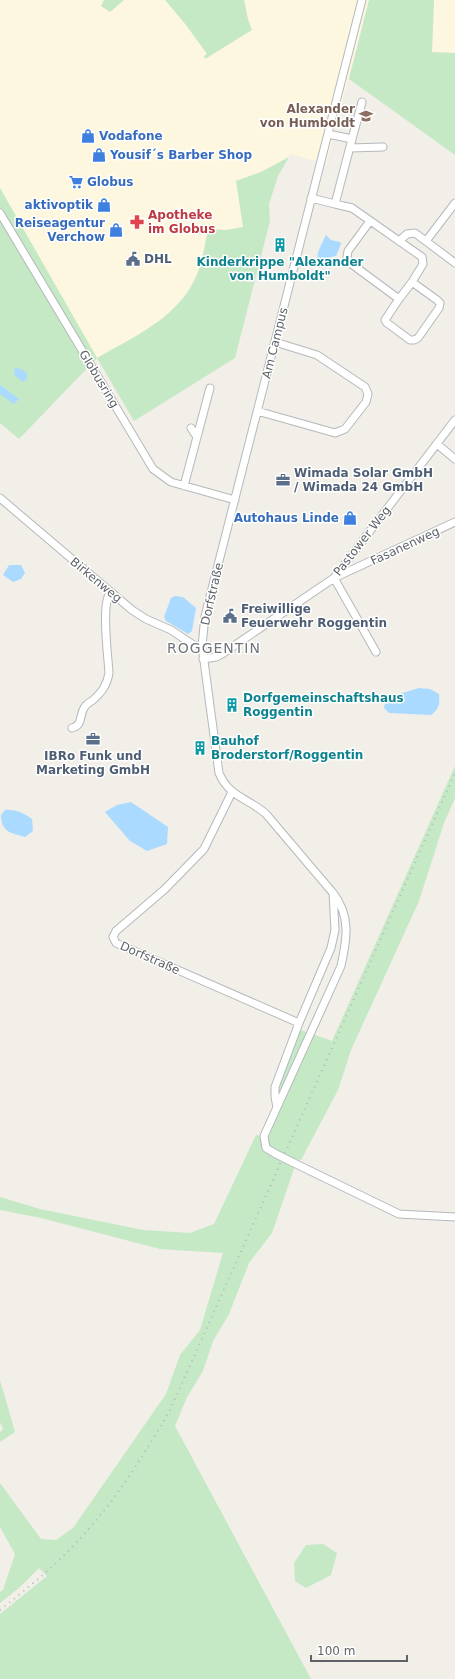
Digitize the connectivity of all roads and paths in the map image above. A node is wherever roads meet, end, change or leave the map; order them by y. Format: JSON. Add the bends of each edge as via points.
{"nodes":[{"id":1,"x":362,"y":0,"type":"edge"},
{"id":2,"x":362,"y":102,"type":"dead end"},
{"id":3,"x":328,"y":134,"type":"junction"},
{"id":4,"x":352,"y":139,"type":"junction"},
{"id":5,"x":383,"y":147,"type":"dead end"},
{"id":6,"x":350,"y":148,"type":"junction"},
{"id":7,"x":311,"y":198,"type":"junction"},
{"id":8,"x":455,"y":203,"type":"edge"},
{"id":9,"x":335,"y":204,"type":"junction"},
{"id":10,"x":0,"y":213,"type":"edge"},
{"id":11,"x":370,"y":221,"type":"junction"},
{"id":12,"x":399,"y":241,"type":"junction"},
{"id":13,"x":426,"y":241,"type":"junction"},
{"id":14,"x":455,"y":263,"type":"edge"},
{"id":15,"x":412,"y":282,"type":"junction"},
{"id":16,"x":399,"y":299,"type":"junction"},
{"id":17,"x":275,"y":342,"type":"junction"},
{"id":18,"x":210,"y":388,"type":"dead end"},
{"id":19,"x":257,"y":411,"type":"junction"},
{"id":20,"x":455,"y":420,"type":"edge"},
{"id":21,"x":191,"y":428,"type":"dead end"},
{"id":22,"x":197,"y":437,"type":"junction"},
{"id":23,"x":437,"y":444,"type":"junction"},
{"id":24,"x":455,"y":459,"type":"edge"},
{"id":25,"x":184,"y":486,"type":"junction"},
{"id":26,"x":237,"y":488,"type":"joint"},
{"id":27,"x":0,"y":498,"type":"edge"},
{"id":28,"x":235,"y":500,"type":"junction"},
{"id":29,"x":455,"y":522,"type":"edge"},
{"id":30,"x":334,"y":578,"type":"junction"},
{"id":31,"x":110,"y":593,"type":"junction"},
{"id":32,"x":202,"y":646,"type":"junction"},
{"id":33,"x":376,"y":652,"type":"dead end"},
{"id":34,"x":203,"y":659,"type":"junction"},
{"id":35,"x":72,"y":728,"type":"dead end"},
{"id":36,"x":232,"y":792,"type":"junction"},
{"id":37,"x":333,"y":893,"type":"junction"},
{"id":38,"x":299,"y":1023,"type":"junction"},
{"id":39,"x":277,"y":1106,"type":"junction"},
{"id":40,"x":455,"y":1219,"type":"edge"}],
"edges":[{"from":1,"to":3,"type":"street","name":"Am Campus"},
{"from":2,"to":4,"type":"street"},
{"from":3,"to":4,"type":"street"},
{"from":3,"to":7,"type":"street","name":"Am Campus"},
{"from":4,"to":6,"type":"street"},
{"from":5,"to":6,"type":"street"},
{"from":6,"to":9,"type":"street"},
{"from":7,"to":9,"type":"street"},
{"from":7,"to":17,"type":"street","name":"Am Campus"},
{"from":8,"to":13,"type":"street"},
{"from":9,"to":11,"type":"street","via":[[352,208]]},
{"from":10,"to":25,"type":"street","name":"Globusring","via":[[153,469],[171,482]]},
{"from":11,"to":12,"type":"street"},
{"from":11,"to":16,"type":"street","via":[[348,250],[347,257],[350,263]]},
{"from":12,"to":13,"type":"street","via":[[407,234],[415,233]]},
{"from":12,"to":15,"type":"street","via":[[422,257],[423,264]]},
{"from":13,"to":14,"type":"street"},
{"from":15,"to":16,"type":"street"},
{"from":15,"to":16,"type":"street","via":[[440,303],[418,338],[414,340],[410,340],[385,320]]},
{"from":17,"to":19,"type":"street","name":"Am Campus"},
{"from":17,"to":19,"type":"street","via":[[317,355],[365,387],[368,394],[345,430],[335,433]]},
{"from":18,"to":22,"type":"street"},
{"from":19,"to":26,"type":"street","name":"Am Campus"},
{"from":20,"to":23,"type":"street","name":"Pastower Weg"},
{"from":21,"to":22,"type":"street"},
{"from":22,"to":25,"type":"street"},
{"from":23,"to":24,"type":"street"},
{"from":23,"to":30,"type":"street","name":"Pastower Weg"},
{"from":25,"to":28,"type":"street","name":"Globusring"},
{"from":26,"to":28,"type":"street","name":"Dorfstraße"},
{"from":27,"to":31,"type":"street","name":"Birkenweg"},
{"from":28,"to":32,"type":"street","name":"Dorfstraße","via":[[205,616]]},
{"from":29,"to":30,"type":"street","name":"Fasanenweg"},
{"from":30,"to":33,"type":"street"},
{"from":30,"to":34,"type":"street","name":"Pastower Weg","via":[[216,658]]},
{"from":31,"to":32,"type":"street","name":"Birkenweg","via":[[146,619],[171,630],[195,646]]},
{"from":31,"to":35,"type":"street","via":[[105,608],[109,674],[107,684],[83,709],[80,723]]},
{"from":32,"to":34,"type":"street","name":"Dorfstraße"},
{"from":34,"to":36,"type":"street","name":"Dorfstraße","via":[[220,773]]},
{"from":36,"to":37,"type":"street","name":"Dorfstraße","via":[[266,814]]},
{"from":36,"to":38,"type":"street","name":"Dorfstraße","via":[[204,849],[165,889],[116,931],[113,937],[116,943]]},
{"from":37,"to":38,"type":"street","name":"Dorfstraße","via":[[335,930],[331,948]]},
{"from":37,"to":39,"type":"street","name":"Dorfstraße","via":[[342,904],[345,918],[345,945],[341,966]]},
{"from":38,"to":39,"type":"street","name":"Dorfstraße","via":[[275,1087],[274,1097]]},
{"from":39,"to":40,"type":"street","name":"Dorfstraße","bridge":true,"via":[[264,1136],[266,1148],[399,1214]]}]}
